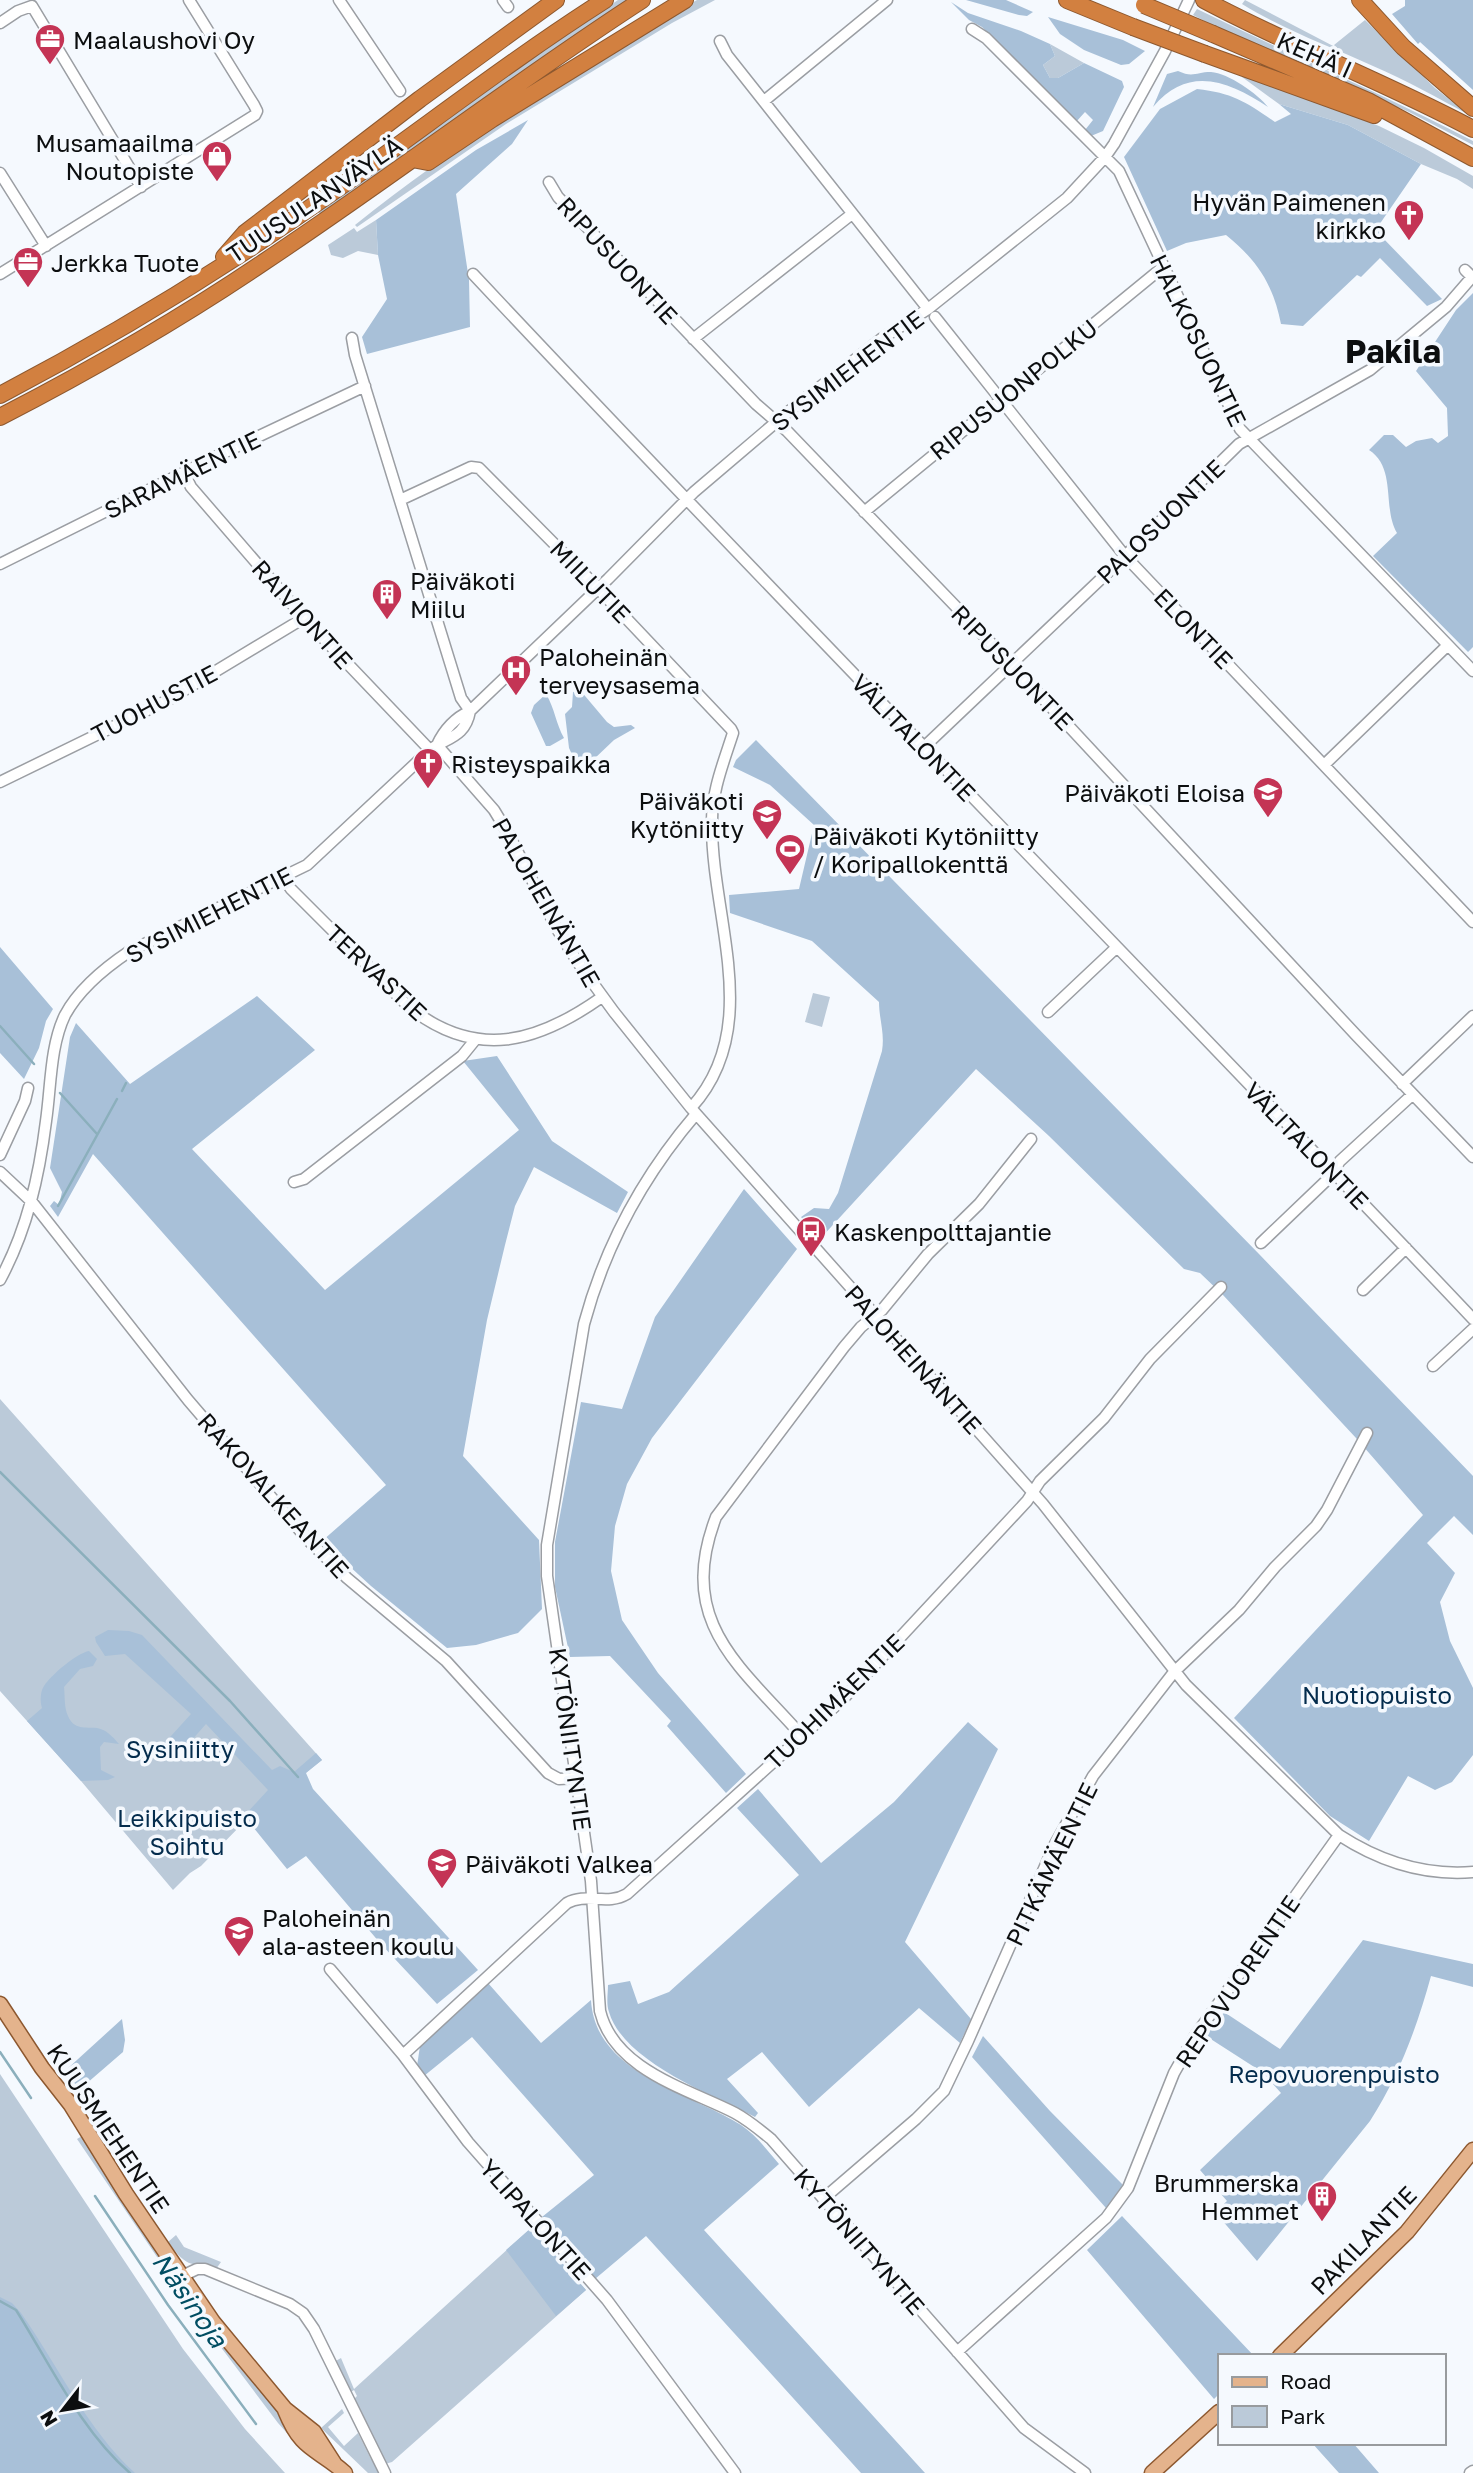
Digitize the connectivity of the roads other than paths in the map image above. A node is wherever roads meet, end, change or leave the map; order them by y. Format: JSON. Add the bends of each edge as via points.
{"nodes":[{"id":1,"x":189,"y":0,"type":"edge"},
{"id":2,"x":339,"y":0,"type":"edge"},
{"id":3,"x":555,"y":0,"type":"edge"},
{"id":4,"x":598,"y":0,"type":"edge"},
{"id":5,"x":605,"y":0,"type":"edge"},
{"id":6,"x":642,"y":0,"type":"edge"},
{"id":7,"x":685,"y":0,"type":"edge"},
{"id":8,"x":887,"y":0,"type":"edge"},
{"id":9,"x":1067,"y":0,"type":"edge"},
{"id":10,"x":1204,"y":0,"type":"edge"},
{"id":11,"x":1360,"y":0,"type":"edge"},
{"id":12,"x":1371,"y":0,"type":"edge"},
{"id":13,"x":1139,"y":2,"type":"edge"},
{"id":14,"x":1188,"y":2,"type":"edge"},
{"id":15,"x":583,"y":14,"type":"junction"},
{"id":16,"x":0,"y":23,"type":"edge"},
{"id":17,"x":972,"y":29,"type":"dead end"},
{"id":18,"x":720,"y":41,"type":"dead end"},
{"id":19,"x":1446,"y":86,"type":"junction"},
{"id":20,"x":400,"y":91,"type":"dead end"},
{"id":21,"x":764,"y":101,"type":"junction"},
{"id":22,"x":1473,"y":108,"type":"edge"},
{"id":23,"x":1473,"y":129,"type":"edge"},
{"id":24,"x":1450,"y":144,"type":"junction"},
{"id":25,"x":1105,"y":157,"type":"junction"},
{"id":26,"x":1473,"y":158,"type":"edge"},
{"id":27,"x":412,"y":159,"type":"junction"},
{"id":28,"x":0,"y":173,"type":"edge"},
{"id":29,"x":549,"y":181,"type":"dead end"},
{"id":30,"x":141,"y":187,"type":"junction"},
{"id":31,"x":852,"y":214,"type":"junction"},
{"id":32,"x":46,"y":246,"type":"junction"},
{"id":33,"x":1163,"y":267,"type":"junction"},
{"id":34,"x":1465,"y":270,"type":"dead end"},
{"id":35,"x":0,"y":274,"type":"edge"},
{"id":36,"x":473,"y":274,"type":"dead end"},
{"id":37,"x":208,"y":275,"type":"junction"},
{"id":38,"x":932,"y":313,"type":"junction"},
{"id":39,"x":352,"y":338,"type":"dead end"},
{"id":40,"x":693,"y":339,"type":"junction"},
{"id":41,"x":365,"y":386,"type":"junction"},
{"id":42,"x":0,"y":395,"type":"edge"},
{"id":43,"x":999,"y":400,"type":"junction"},
{"id":44,"x":0,"y":417,"type":"edge"},
{"id":45,"x":776,"y":422,"type":"junction"},
{"id":46,"x":1248,"y":439,"type":"junction"},
{"id":47,"x":184,"y":473,"type":"junction"},
{"id":48,"x":400,"y":500,"type":"junction"},
{"id":49,"x":686,"y":500,"type":"junction"},
{"id":50,"x":864,"y":512,"type":"junction"},
{"id":51,"x":1125,"y":556,"type":"junction"},
{"id":52,"x":0,"y":564,"type":"edge"},
{"id":53,"x":598,"y":588,"type":"junction"},
{"id":54,"x":304,"y":618,"type":"junction"},
{"id":55,"x":1448,"y":645,"type":"junction"},
{"id":56,"x":1012,"y":664,"type":"junction"},
{"id":57,"x":1473,"y":671,"type":"edge"},
{"id":58,"x":470,"y":711,"type":"junction"},
{"id":59,"x":733,"y":733,"type":"joint"},
{"id":60,"x":433,"y":747,"type":"junction"},
{"id":61,"x":924,"y":747,"type":"junction"},
{"id":62,"x":1324,"y":765,"type":"junction"},
{"id":63,"x":0,"y":782,"type":"edge"},
{"id":64,"x":283,"y":877,"type":"junction"},
{"id":65,"x":1473,"y":922,"type":"edge"},
{"id":66,"x":1117,"y":947,"type":"junction"},
{"id":67,"x":602,"y":997,"type":"junction"},
{"id":68,"x":1048,"y":1012,"type":"dead end"},
{"id":69,"x":1473,"y":1016,"type":"edge"},
{"id":70,"x":475,"y":1040,"type":"junction"},
{"id":71,"x":1402,"y":1084,"type":"junction"},
{"id":72,"x":29,"y":1088,"type":"dead end"},
{"id":73,"x":1412,"y":1095,"type":"junction"},
{"id":74,"x":693,"y":1111,"type":"junction"},
{"id":75,"x":1031,"y":1139,"type":"dead end"},
{"id":76,"x":0,"y":1155,"type":"edge"},
{"id":77,"x":1473,"y":1157,"type":"edge"},
{"id":78,"x":1333,"y":1171,"type":"junction"},
{"id":79,"x":0,"y":1172,"type":"edge"},
{"id":80,"x":294,"y":1182,"type":"dead end"},
{"id":81,"x":32,"y":1202,"type":"junction"},
{"id":82,"x":1261,"y":1243,"type":"dead end"},
{"id":83,"x":1406,"y":1248,"type":"junction"},
{"id":84,"x":0,"y":1280,"type":"edge"},
{"id":85,"x":1221,"y":1287,"type":"dead end"},
{"id":86,"x":1363,"y":1290,"type":"dead end"},
{"id":87,"x":874,"y":1315,"type":"junction"},
{"id":88,"x":1473,"y":1319,"type":"edge"},
{"id":89,"x":1473,"y":1329,"type":"edge"},
{"id":90,"x":1433,"y":1366,"type":"dead end"},
{"id":91,"x":1367,"y":1433,"type":"dead end"},
{"id":92,"x":1032,"y":1493,"type":"junction"},
{"id":93,"x":1174,"y":1671,"type":"junction"},
{"id":94,"x":802,"y":1736,"type":"junction"},
{"id":95,"x":577,"y":1778,"type":"junction"},
{"id":96,"x":1339,"y":1835,"type":"junction"},
{"id":97,"x":1473,"y":1871,"type":"edge"},
{"id":98,"x":593,"y":1899,"type":"junction"},
{"id":99,"x":330,"y":1969,"type":"dead end"},
{"id":100,"x":0,"y":2004,"type":"edge"},
{"id":101,"x":403,"y":2055,"type":"junction"},
{"id":102,"x":1473,"y":2150,"type":"edge"},
{"id":103,"x":823,"y":2199,"type":"junction"},
{"id":104,"x":180,"y":2277,"type":"junction"},
{"id":105,"x":957,"y":2352,"type":"junction"},
{"id":106,"x":1282,"y":2354,"type":"edge"},
{"id":107,"x":1218,"y":2413,"type":"edge"},
{"id":108,"x":345,"y":2473,"type":"edge"},
{"id":109,"x":385,"y":2473,"type":"edge"},
{"id":110,"x":736,"y":2473,"type":"edge"},
{"id":111,"x":1085,"y":2473,"type":"edge"},
{"id":112,"x":1152,"y":2473,"type":"edge"}],
"edges":[{"from":1,"to":30,"type":"street","via":[[254,105],[256,116]]},
{"from":2,"to":20,"type":"street"},
{"from":3,"to":37,"type":"highway","via":[[245,233]]},
{"from":4,"to":15,"type":"highway"},
{"from":5,"to":15,"type":"highway","name":"TUUSULANVÄYLÄ"},
{"from":6,"to":27,"type":"highway","name":"TUUSULANVÄYLÄ"},
{"from":7,"to":27,"type":"highway","via":[[428,162]]},
{"from":8,"to":21,"type":"street"},
{"from":9,"to":24,"type":"highway","bridge":true},
{"from":10,"to":23,"type":"highway","name":"KEHÄ I"},
{"from":11,"to":19,"type":"highway"},
{"from":12,"to":19,"type":"highway"},
{"from":13,"to":24,"type":"highway","name":"KEHÄ I","bridge":true,"via":[[1367,102]]},
{"from":14,"to":25,"type":"street","name":"SYSIMIEHENTIE","via":[[1166,51]]},
{"from":15,"to":37,"type":"highway","name":"TUUSULANVÄYLÄ"},
{"from":16,"to":30,"type":"street","via":[[33,6]]},
{"from":17,"to":25,"type":"street","name":"HALKOSUONTIE"},
{"from":18,"to":21,"type":"street","name":"ELONTIE"},
{"from":19,"to":22,"type":"highway"},
{"from":21,"to":31,"type":"street","name":"ELONTIE"},
{"from":24,"to":26,"type":"highway","name":"KEHÄ I"},
{"from":25,"to":33,"type":"street","name":"HALKOSUONTIE","via":[[1119,171]]},
{"from":25,"to":38,"type":"street","name":"SYSIMIEHENTIE","via":[[1067,198]]},
{"from":27,"to":44,"type":"highway","name":"TUUSULANVÄYLÄ","via":[[173,321]]},
{"from":28,"to":32,"type":"street"},
{"from":29,"to":40,"type":"street","name":"RIPUSUONTIE","via":[[558,197]]},
{"from":30,"to":32,"type":"street"},
{"from":31,"to":38,"type":"street","name":"ELONTIE"},
{"from":31,"to":40,"type":"street"},
{"from":32,"to":35,"type":"street"},
{"from":33,"to":43,"type":"street","name":"RIPUSUONPOLKU"},
{"from":33,"to":46,"type":"street","name":"HALKOSUONTIE"},
{"from":34,"to":46,"type":"street","name":"PALOSUONTIE","via":[[1472,277],[1446,307],[1388,356]]},
{"from":36,"to":49,"type":"street","name":"VÄLITALONTIE"},
{"from":37,"to":42,"type":"highway","name":"TUUSULANVÄYLÄ"},
{"from":38,"to":43,"type":"street","name":"ELONTIE"},
{"from":38,"to":45,"type":"street","name":"SYSIMIEHENTIE","via":[[881,339]]},
{"from":39,"to":41,"type":"street"},
{"from":40,"to":45,"type":"street","name":"RIPUSUONTIE"},
{"from":41,"to":47,"type":"street","name":"SARAMÄENTIE"},
{"from":41,"to":48,"type":"street"},
{"from":43,"to":50,"type":"street","name":"RIPUSUONPOLKU"},
{"from":43,"to":51,"type":"street","name":"ELONTIE"},
{"from":45,"to":49,"type":"street","name":"SYSIMIEHENTIE"},
{"from":45,"to":50,"type":"street","name":"RIPUSUONTIE"},
{"from":46,"to":51,"type":"street","name":"PALOSUONTIE"},
{"from":46,"to":55,"type":"street","name":"HALKOSUONTIE"},
{"from":47,"to":52,"type":"street","name":"SARAMÄENTIE"},
{"from":47,"to":54,"type":"street","name":"RAIVIONTIE","via":[[191,488]]},
{"from":48,"to":53,"type":"street","name":"MIILUTIE","via":[[471,467],[479,468]]},
{"from":48,"to":58,"type":"street","via":[[461,698]]},
{"from":49,"to":53,"type":"street","name":"SYSIMIEHENTIE"},
{"from":49,"to":61,"type":"street","name":"VÄLITALONTIE"},
{"from":50,"to":56,"type":"street","name":"RIPUSUONTIE"},
{"from":51,"to":56,"type":"street","name":"PALOSUONTIE"},
{"from":51,"to":62,"type":"street","name":"ELONTIE"},
{"from":53,"to":58,"type":"street","name":"SYSIMIEHENTIE"},
{"from":53,"to":59,"type":"street","name":"MIILUTIE"},
{"from":54,"to":60,"type":"street","name":"RAIVIONTIE"},
{"from":54,"to":63,"type":"street","name":"TUOHUSTIE","via":[[168,700]]},
{"from":55,"to":57,"type":"street","name":"HALKOSUONTIE"},
{"from":55,"to":62,"type":"street"},
{"from":56,"to":61,"type":"street","name":"PALOSUONTIE"},
{"from":56,"to":71,"type":"street","name":"RIPUSUONTIE"},
{"from":58,"to":60,"type":"street","name":"SYSIMIEHENTIE","via":[[456,719]]},
{"from":59,"to":74,"type":"street","name":"KYTÖNIITYNTIE","via":[[718,776],[712,825],[729,960],[730,1013],[723,1049]]},
{"from":60,"to":64,"type":"street","name":"SYSIMIEHENTIE","via":[[314,859]]},
{"from":60,"to":67,"type":"street","name":"PALOHEINÄNTIE","via":[[501,820],[552,920]]},
{"from":61,"to":66,"type":"street","name":"VÄLITALONTIE"},
{"from":62,"to":65,"type":"street","name":"ELONTIE"},
{"from":64,"to":70,"type":"street","name":"TERVASTIE","via":[[410,1007],[432,1024]]},
{"from":64,"to":81,"type":"street","name":"SYSIMIEHENTIE","via":[[130,951],[78,996],[64,1017],[57,1040]]},
{"from":66,"to":68,"type":"street"},
{"from":66,"to":78,"type":"street","name":"VÄLITALONTIE"},
{"from":67,"to":70,"type":"street","name":"TERVASTIE","via":[[533,1034]]},
{"from":67,"to":74,"type":"street","name":"PALOHEINÄNTIE"},
{"from":69,"to":71,"type":"street"},
{"from":70,"to":80,"type":"street","via":[[461,1056],[304,1179]]},
{"from":71,"to":73,"type":"street","name":"RIPUSUONTIE"},
{"from":72,"to":76,"type":"street"},
{"from":73,"to":77,"type":"street","name":"RIPUSUONTIE"},
{"from":73,"to":78,"type":"street"},
{"from":74,"to":87,"type":"street","name":"PALOHEINÄNTIE"},
{"from":74,"to":95,"type":"street","name":"KYTÖNIITYNTIE","via":[[623,1221],[584,1324],[546,1560]]},
{"from":75,"to":87,"type":"street","via":[[979,1204]]},
{"from":78,"to":82,"type":"street"},
{"from":78,"to":83,"type":"street","name":"VÄLITALONTIE"},
{"from":79,"to":81,"type":"street","name":"RAKOVALKEANTIE"},
{"from":81,"to":84,"type":"street","name":"SYSIMIEHENTIE"},
{"from":81,"to":95,"type":"street","name":"RAKOVALKEANTIE","via":[[188,1400],[321,1554],[446,1661],[548,1773],[559,1779]]},
{"from":83,"to":86,"type":"street"},
{"from":83,"to":88,"type":"street","name":"VÄLITALONTIE"},
{"from":85,"to":92,"type":"street","name":"TUOHIMÄENTIE","via":[[1158,1350],[1104,1418]]},
{"from":87,"to":92,"type":"street","name":"PALOHEINÄNTIE"},
{"from":87,"to":94,"type":"street","via":[[844,1347],[728,1500],[705,1545],[703,1588],[718,1637]]},
{"from":89,"to":90,"type":"street"},
{"from":91,"to":93,"type":"street","name":"PITKÄMÄENTIE","via":[[1316,1527]]},
{"from":92,"to":93,"type":"street","name":"PALOHEINÄNTIE"},
{"from":92,"to":94,"type":"street","name":"TUOHIMÄENTIE","via":[[878,1663]]},
{"from":93,"to":96,"type":"street","name":"PALOHEINÄNTIE"},
{"from":93,"to":103,"type":"street","name":"PITKÄMÄENTIE","via":[[1093,1776],[1071,1814],[944,2091]]},
{"from":94,"to":98,"type":"street","name":"TUOHIMÄENTIE","via":[[627,1894],[614,1900]]},
{"from":95,"to":98,"type":"street","name":"KYTÖNIITYNTIE"},
{"from":96,"to":97,"type":"street","name":"PALOHEINÄNTIE","via":[[1401,1865],[1450,1873]]},
{"from":96,"to":105,"type":"street","name":"REPOVUORENTIE","via":[[1195,2035],[1119,2202]]},
{"from":98,"to":101,"type":"street","name":"TUOHIMÄENTIE","via":[[567,1903]]},
{"from":98,"to":103,"type":"street","name":"KYTÖNIITYNTIE","via":[[600,2011],[614,2041],[651,2072],[756,2127]]},
{"from":99,"to":101,"type":"street","name":"YLIPALONTIE"},
{"from":100,"to":104,"type":"main road","name":"KUUSMIEHENTIE","via":[[71,2105]]},
{"from":101,"to":110,"type":"street","name":"YLIPALONTIE","via":[[468,2143],[607,2300]]},
{"from":102,"to":106,"type":"main road","name":"PAKILANTIE","via":[[1407,2232]]},
{"from":103,"to":105,"type":"street","name":"KYTÖNIITYNTIE"},
{"from":104,"to":108,"type":"main road","name":"KUUSMIEHENTIE","via":[[285,2409],[303,2442]]},
{"from":104,"to":109,"type":"street","via":[[205,2269],[303,2313]]},
{"from":105,"to":111,"type":"street","name":"KYTÖNIITYNTIE","via":[[1024,2428]]},
{"from":107,"to":112,"type":"main road"}]}
